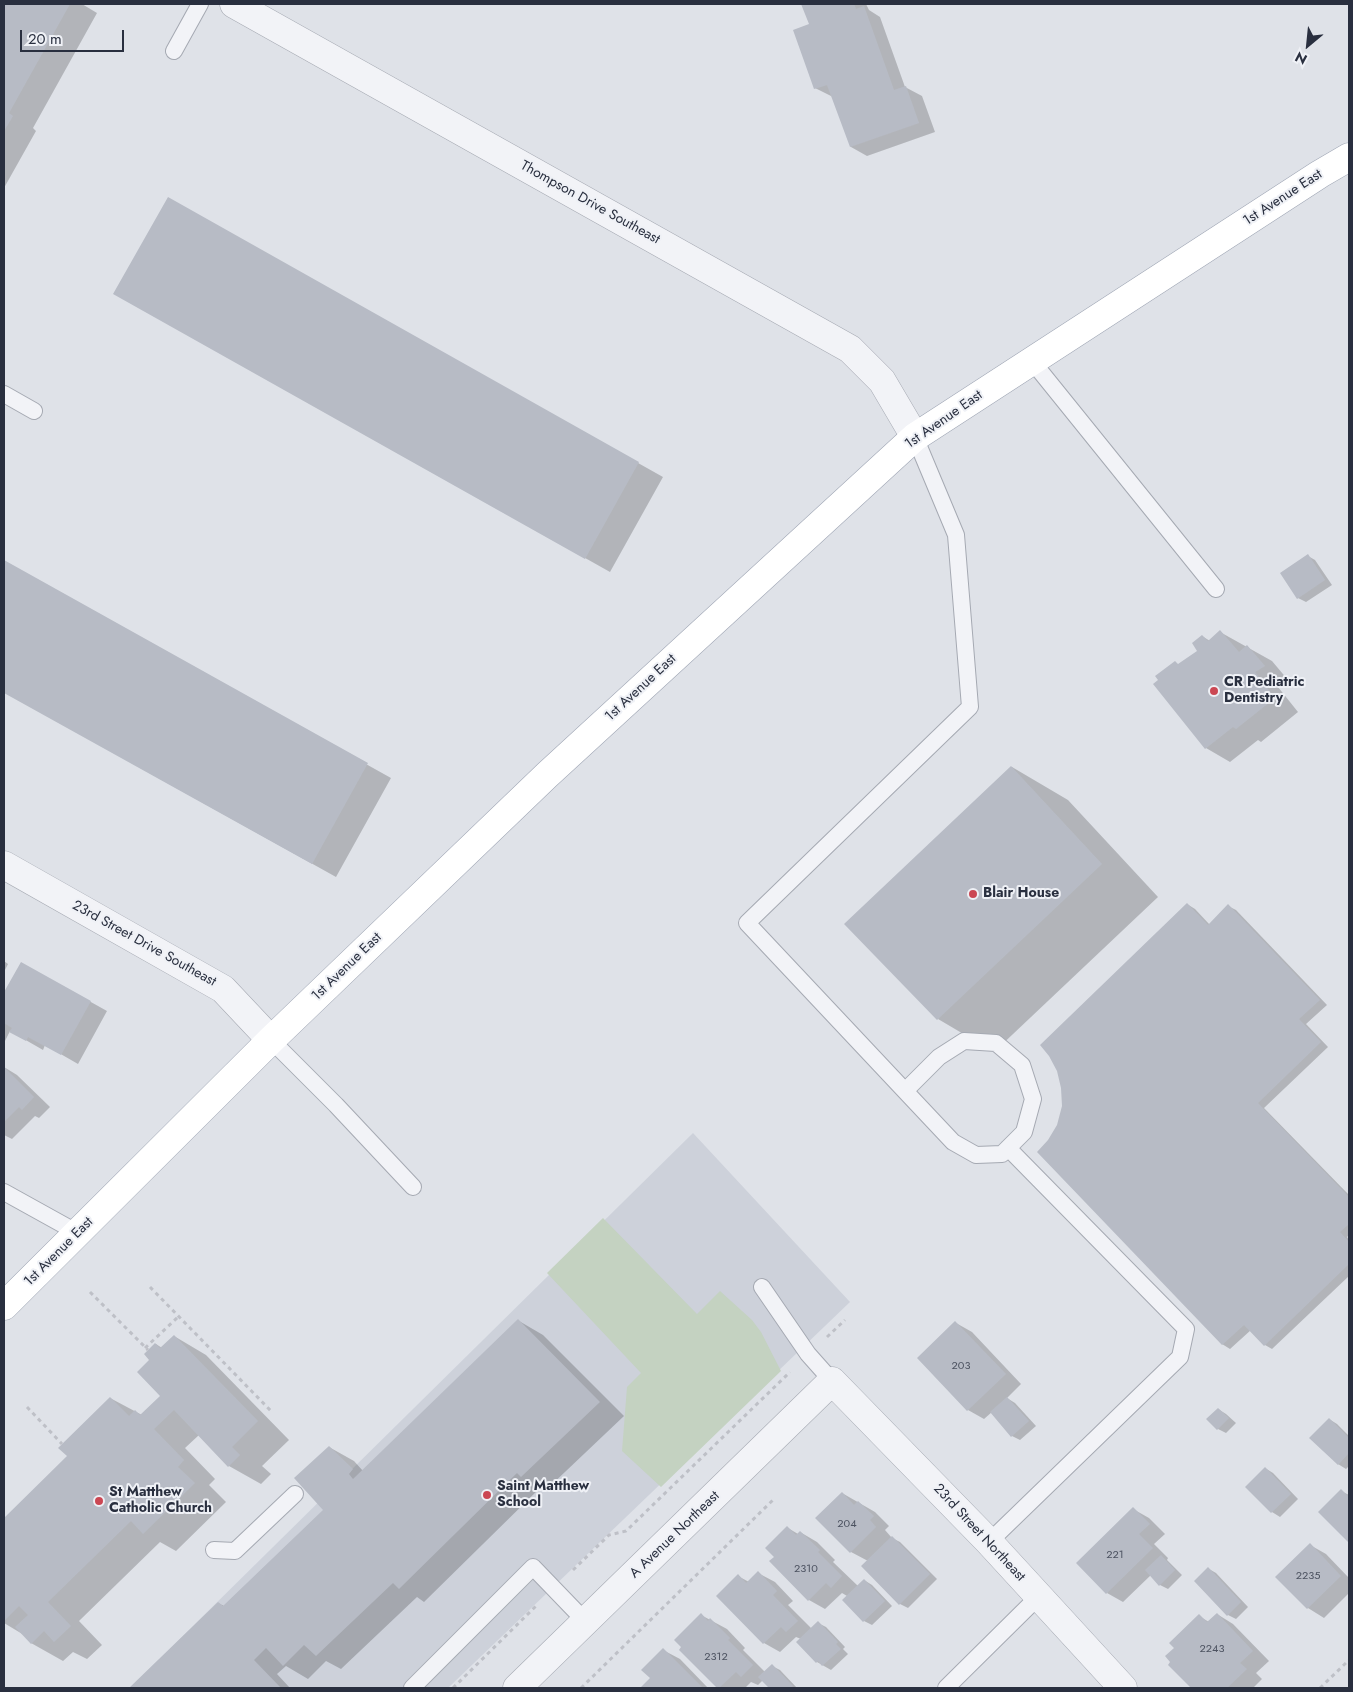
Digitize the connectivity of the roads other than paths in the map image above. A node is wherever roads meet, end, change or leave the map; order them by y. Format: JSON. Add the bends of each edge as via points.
{"nodes":[{"id":1,"x":200,"y":4,"type":"edge"},
{"id":2,"x":234,"y":4,"type":"edge"},
{"id":3,"x":174,"y":51,"type":"dead end"},
{"id":4,"x":1349,"y":158,"type":"edge"},
{"id":5,"x":1032,"y":361,"type":"junction"},
{"id":6,"x":4,"y":394,"type":"edge"},
{"id":7,"x":34,"y":411,"type":"dead end"},
{"id":8,"x":915,"y":437,"type":"junction"},
{"id":9,"x":1216,"y":589,"type":"dead end"},
{"id":10,"x":4,"y":865,"type":"edge"},
{"id":11,"x":272,"y":1040,"type":"junction"},
{"id":12,"x":905,"y":1091,"type":"junction"},
{"id":13,"x":1008,"y":1148,"type":"junction"},
{"id":14,"x":413,"y":1187,"type":"dead end"},
{"id":15,"x":4,"y":1192,"type":"edge"},
{"id":16,"x":78,"y":1233,"type":"junction"},
{"id":17,"x":762,"y":1287,"type":"dead end"},
{"id":18,"x":4,"y":1306,"type":"edge"},
{"id":19,"x":832,"y":1381,"type":"junction"},
{"id":20,"x":295,"y":1494,"type":"dead end"},
{"id":21,"x":989,"y":1542,"type":"junction"},
{"id":22,"x":214,"y":1550,"type":"dead end"},
{"id":23,"x":1038,"y":1597,"type":"junction"},
{"id":24,"x":586,"y":1622,"type":"junction"},
{"id":25,"x":412,"y":1688,"type":"edge"},
{"id":26,"x":517,"y":1688,"type":"edge"},
{"id":27,"x":946,"y":1688,"type":"edge"},
{"id":28,"x":1123,"y":1688,"type":"edge"}],
"edges":[{"from":1,"to":3,"type":"lane"},
{"from":2,"to":8,"type":"street","name":"Thompson Drive Southeast","via":[[850,349],[882,381]]},
{"from":4,"to":5,"type":"main road","name":"1st Avenue East"},
{"from":5,"to":8,"type":"main road","name":"1st Avenue East"},
{"from":5,"to":9,"type":"lane"},
{"from":6,"to":7,"type":"lane"},
{"from":8,"to":11,"type":"main road","name":"1st Avenue East","via":[[546,775]]},
{"from":8,"to":12,"type":"lane","via":[[956,535],[970,707],[747,923]]},
{"from":10,"to":11,"type":"street","name":"23rd Street Drive Southeast","via":[[223,989]]},
{"from":11,"to":14,"type":"lane"},
{"from":11,"to":16,"type":"main road","name":"1st Avenue East"},
{"from":12,"to":13,"type":"lane","via":[[953,1142],[976,1155],[1002,1154]]},
{"from":12,"to":13,"type":"lane","via":[[938,1057],[964,1041],[996,1043],[1022,1065],[1033,1099],[1024,1132]]},
{"from":13,"to":21,"type":"lane","via":[[1186,1330],[1180,1357]]},
{"from":15,"to":16,"type":"lane"},
{"from":16,"to":18,"type":"main road","name":"1st Avenue East"},
{"from":17,"to":19,"type":"lane","via":[[808,1354]]},
{"from":19,"to":21,"type":"street","name":"23rd Street Northeast"},
{"from":19,"to":24,"type":"street","name":"A Avenue Northeast"},
{"from":20,"to":22,"type":"lane","via":[[235,1551]]},
{"from":21,"to":23,"type":"street","name":"23rd Street Northeast"},
{"from":23,"to":27,"type":"lane"},
{"from":23,"to":28,"type":"street","name":"23rd Street Northeast"},
{"from":24,"to":25,"type":"lane","via":[[533,1567]]},
{"from":24,"to":26,"type":"street","name":"A Avenue Northeast"}]}
